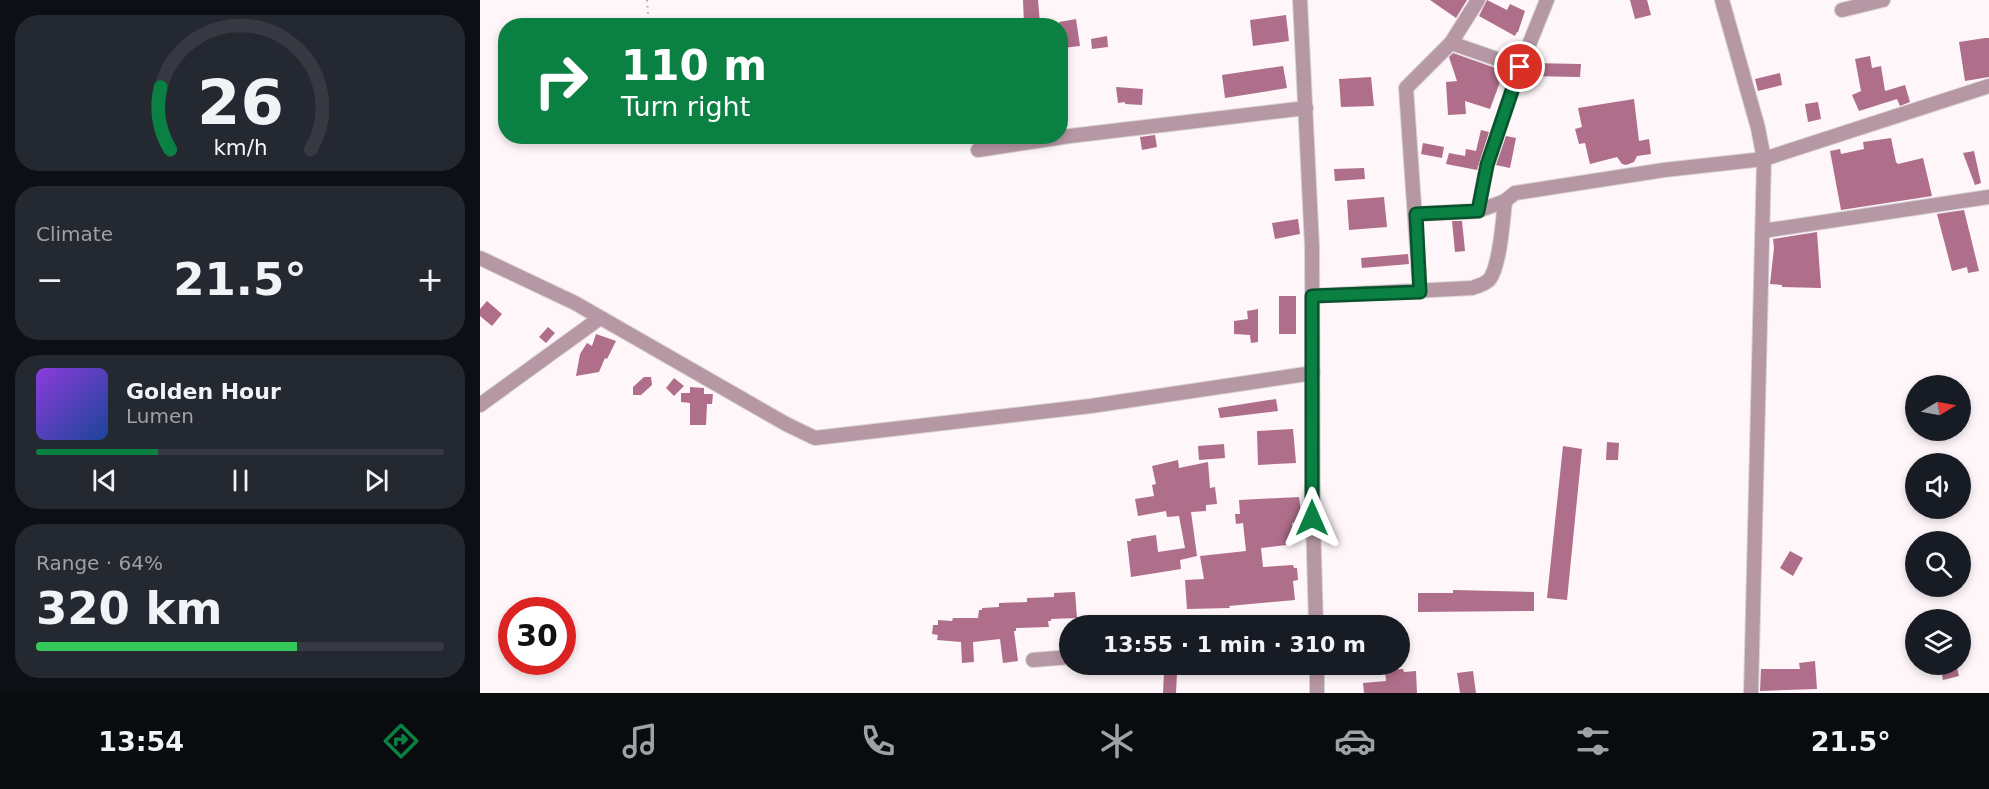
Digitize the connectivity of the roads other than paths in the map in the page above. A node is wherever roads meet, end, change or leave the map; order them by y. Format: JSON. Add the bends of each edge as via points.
{"nodes":[{"id":1,"x":1300,"y":0,"type":"edge"},
{"id":2,"x":1478,"y":0,"type":"edge"},
{"id":3,"x":1547,"y":0,"type":"edge"},
{"id":4,"x":1722,"y":0,"type":"edge"},
{"id":5,"x":1883,"y":0,"type":"edge"},
{"id":6,"x":1842,"y":10,"type":"dead end"},
{"id":7,"x":1451,"y":43,"type":"junction"},
{"id":8,"x":1520,"y":67,"type":"junction"},
{"id":9,"x":1989,"y":86,"type":"edge"},
{"id":10,"x":1306,"y":108,"type":"junction"},
{"id":11,"x":1068,"y":136,"type":"edge"},
{"id":12,"x":1017,"y":144,"type":"edge"},
{"id":13,"x":978,"y":150,"type":"dead end"},
{"id":14,"x":1764,"y":159,"type":"junction"},
{"id":15,"x":1989,"y":197,"type":"edge"},
{"id":16,"x":1505,"y":201,"type":"junction"},
{"id":17,"x":1478,"y":211,"type":"junction"},
{"id":18,"x":1416,"y":214,"type":"junction"},
{"id":19,"x":1763,"y":231,"type":"junction"},
{"id":20,"x":480,"y":258,"type":"edge"},
{"id":21,"x":1420,"y":292,"type":"junction"},
{"id":22,"x":1312,"y":296,"type":"junction"},
{"id":23,"x":600,"y":318,"type":"junction"},
{"id":24,"x":1313,"y":373,"type":"junction"},
{"id":25,"x":480,"y":405,"type":"edge"},
{"id":26,"x":1316,"y":615,"type":"edge"},
{"id":27,"x":1059,"y":658,"type":"edge"},
{"id":28,"x":1033,"y":660,"type":"dead end"},
{"id":29,"x":1317,"y":675,"type":"edge"},
{"id":30,"x":1317,"y":693,"type":"edge"},
{"id":31,"x":1752,"y":693,"type":"edge"}],
"edges":[{"from":1,"to":10,"type":"street"},
{"from":2,"to":7,"type":"street"},
{"from":3,"to":8,"type":"street"},
{"from":4,"to":14,"type":"street"},
{"from":5,"to":6,"type":"street"},
{"from":7,"to":8,"type":"street"},
{"from":7,"to":18,"type":"street","via":[[1406,88]]},
{"from":8,"to":17,"type":"street","via":[[1487,165]]},
{"from":9,"to":14,"type":"street"},
{"from":10,"to":11,"type":"street"},
{"from":10,"to":22,"type":"street"},
{"from":12,"to":13,"type":"street"},
{"from":14,"to":16,"type":"street","via":[[1535,188],[1515,193]]},
{"from":14,"to":19,"type":"street"},
{"from":15,"to":19,"type":"street"},
{"from":16,"to":17,"type":"street"},
{"from":16,"to":21,"type":"street","via":[[1502,237],[1493,274],[1487,282],[1464,289]]},
{"from":17,"to":18,"type":"street"},
{"from":18,"to":21,"type":"street"},
{"from":19,"to":31,"type":"street"},
{"from":20,"to":23,"type":"street"},
{"from":21,"to":22,"type":"street"},
{"from":22,"to":24,"type":"street"},
{"from":23,"to":24,"type":"street","via":[[815,438],[1090,406]]},
{"from":23,"to":25,"type":"street"},
{"from":24,"to":26,"type":"street"},
{"from":27,"to":28,"type":"street"},
{"from":29,"to":30,"type":"street"}]}
